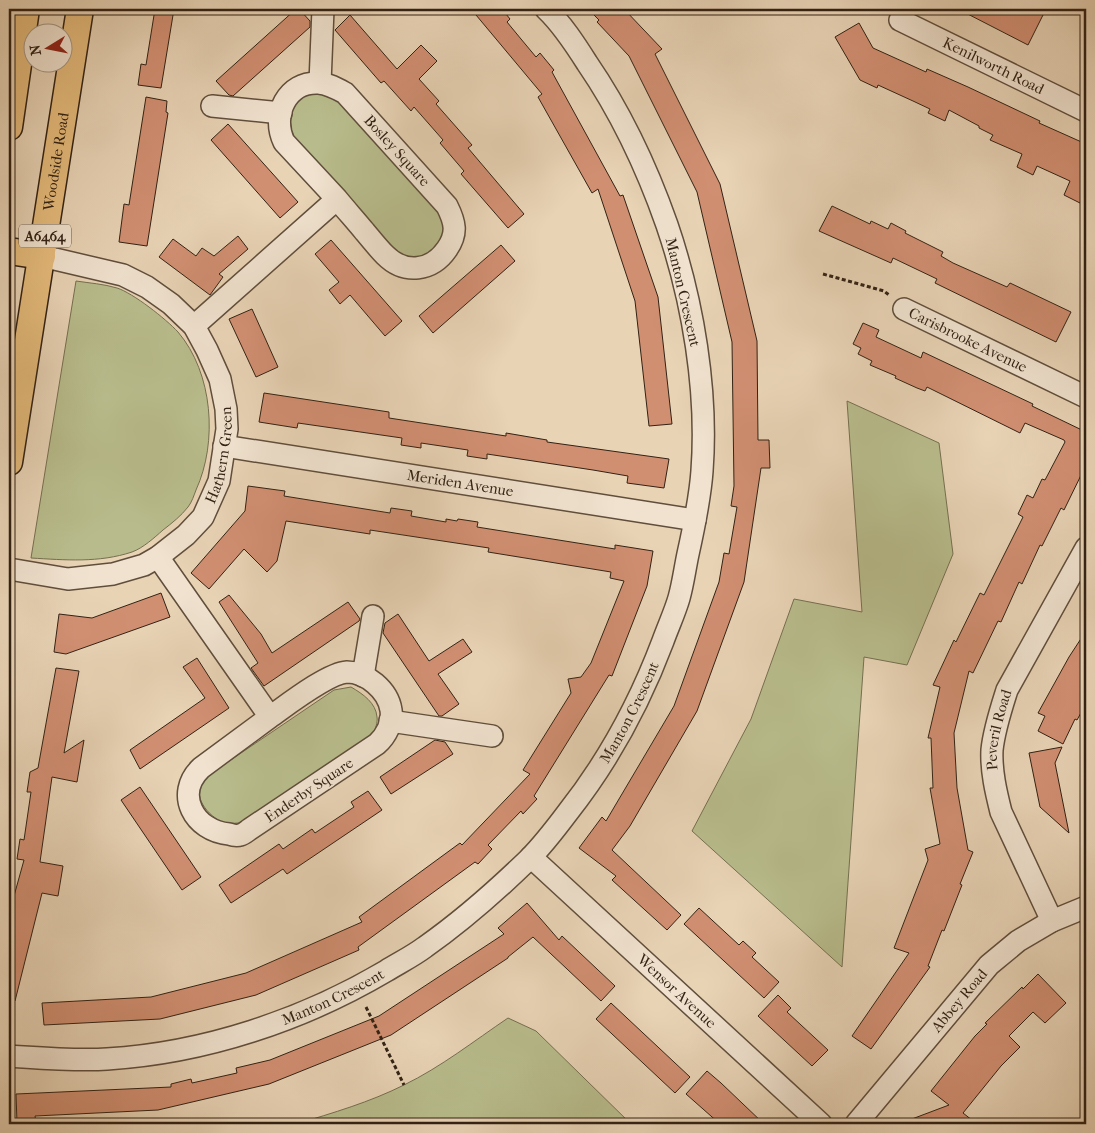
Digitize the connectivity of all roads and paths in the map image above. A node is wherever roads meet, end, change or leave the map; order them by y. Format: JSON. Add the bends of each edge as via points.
{"nodes":[{"id":1,"x":26,"y":9,"type":"edge"},
{"id":2,"x":80,"y":9,"type":"edge"},
{"id":3,"x":323,"y":9,"type":"edge"},
{"id":4,"x":552,"y":11,"type":"edge"},
{"id":5,"x":900,"y":20,"type":"dead end"},
{"id":6,"x":320,"y":83,"type":"junction"},
{"id":7,"x":212,"y":106,"type":"dead end"},
{"id":8,"x":1086,"y":111,"type":"edge"},
{"id":9,"x":281,"y":113,"type":"junction"},
{"id":10,"x":9,"y":127,"type":"edge"},
{"id":11,"x":337,"y":200,"type":"junction"},
{"id":12,"x":9,"y":251,"type":"edge"},
{"id":13,"x":42,"y":256,"type":"junction"},
{"id":14,"x":823,"y":274,"type":"dead end"},
{"id":15,"x":904,"y":309,"type":"joint"},
{"id":16,"x":194,"y":326,"type":"junction"},
{"id":17,"x":1086,"y":397,"type":"edge"},
{"id":18,"x":224,"y":446,"type":"junction"},
{"id":19,"x":9,"y":462,"type":"edge"},
{"id":20,"x":695,"y":520,"type":"junction"},
{"id":21,"x":1086,"y":548,"type":"edge"},
{"id":22,"x":158,"y":557,"type":"junction"},
{"id":23,"x":9,"y":569,"type":"edge"},
{"id":24,"x":373,"y":616,"type":"dead end"},
{"id":25,"x":363,"y":676,"type":"junction"},
{"id":26,"x":270,"y":717,"type":"junction"},
{"id":27,"x":390,"y":721,"type":"junction"},
{"id":28,"x":492,"y":736,"type":"dead end"},
{"id":29,"x":531,"y":857,"type":"junction"},
{"id":30,"x":1086,"y":907,"type":"edge"},
{"id":31,"x":1052,"y":921,"type":"junction"},
{"id":32,"x":357,"y":988,"type":"junction"},
{"id":33,"x":9,"y":1056,"type":"edge"},
{"id":34,"x":404,"y":1085,"type":"dead end"},
{"id":35,"x":821,"y":1124,"type":"edge"},
{"id":36,"x":856,"y":1124,"type":"edge"}],
"edges":[{"from":1,"to":10,"type":"main road"},
{"from":2,"to":13,"type":"main road","name":"Woodside Road","number":"A6464"},
{"from":3,"to":6,"type":"street"},
{"from":4,"to":20,"type":"street","name":"Manton Crescent","via":[[603,86],[631,136],[676,252],[689,306],[701,391],[702,473]]},
{"from":5,"to":8,"type":"street","name":"Kenilworth Road"},
{"from":6,"to":9,"type":"street","name":"Bosley Square","via":[[292,92]]},
{"from":6,"to":11,"type":"street","name":"Bosley Square","via":[[345,93],[447,206],[456,230],[443,255],[432,264],[419,269],[407,268],[386,256]]},
{"from":7,"to":9,"type":"street"},
{"from":9,"to":11,"type":"street","name":"Bosley Square","via":[[279,132],[284,142]]},
{"from":11,"to":16,"type":"street"},
{"from":12,"to":13,"type":"main road"},
{"from":13,"to":16,"type":"street","name":"Hathern Green","via":[[123,275],[156,293]]},
{"from":13,"to":19,"type":"main road","name":"Woodside Road","number":"A6464"},
{"from":14,"to":15,"type":"path","name":"Carisbrooke Avenue","via":[[884,291]]},
{"from":15,"to":17,"type":"street","name":"Carisbrooke Avenue"},
{"from":16,"to":18,"type":"street","name":"Hathern Green","via":[[220,379],[228,429]]},
{"from":18,"to":20,"type":"street","name":"Meriden Avenue"},
{"from":18,"to":22,"type":"street","name":"Hathern Green","via":[[218,480],[203,516],[186,535]]},
{"from":20,"to":29,"type":"street","name":"Manton Crescent","via":[[679,599],[642,692],[597,772]]},
{"from":21,"to":31,"type":"street","name":"Peveril Road","via":[[1007,690],[992,750],[996,793],[1002,812]]},
{"from":22,"to":23,"type":"street","name":"Hathern Green","via":[[144,565],[113,574],[68,579]]},
{"from":22,"to":26,"type":"street"},
{"from":24,"to":25,"type":"street"},
{"from":25,"to":26,"type":"street","name":"Enderby Square","via":[[347,672],[334,675]]},
{"from":25,"to":27,"type":"street","via":[[378,686],[386,697],[391,709]]},
{"from":26,"to":27,"type":"street","name":"Enderby Square","via":[[193,776],[188,789],[195,817],[219,834],[239,836],[250,829],[377,744]]},
{"from":27,"to":28,"type":"street"},
{"from":29,"to":32,"type":"street","name":"Manton Crescent","via":[[423,949]]},
{"from":29,"to":35,"type":"street","name":"Wensor Avenue"},
{"from":30,"to":31,"type":"street","name":"Abbey Road"},
{"from":31,"to":36,"type":"street","name":"Abbey Road","via":[[1018,941],[989,965]]},
{"from":32,"to":33,"type":"street","name":"Manton Crescent","via":[[253,1030],[174,1050],[105,1059]]},
{"from":32,"to":34,"type":"path"}]}
